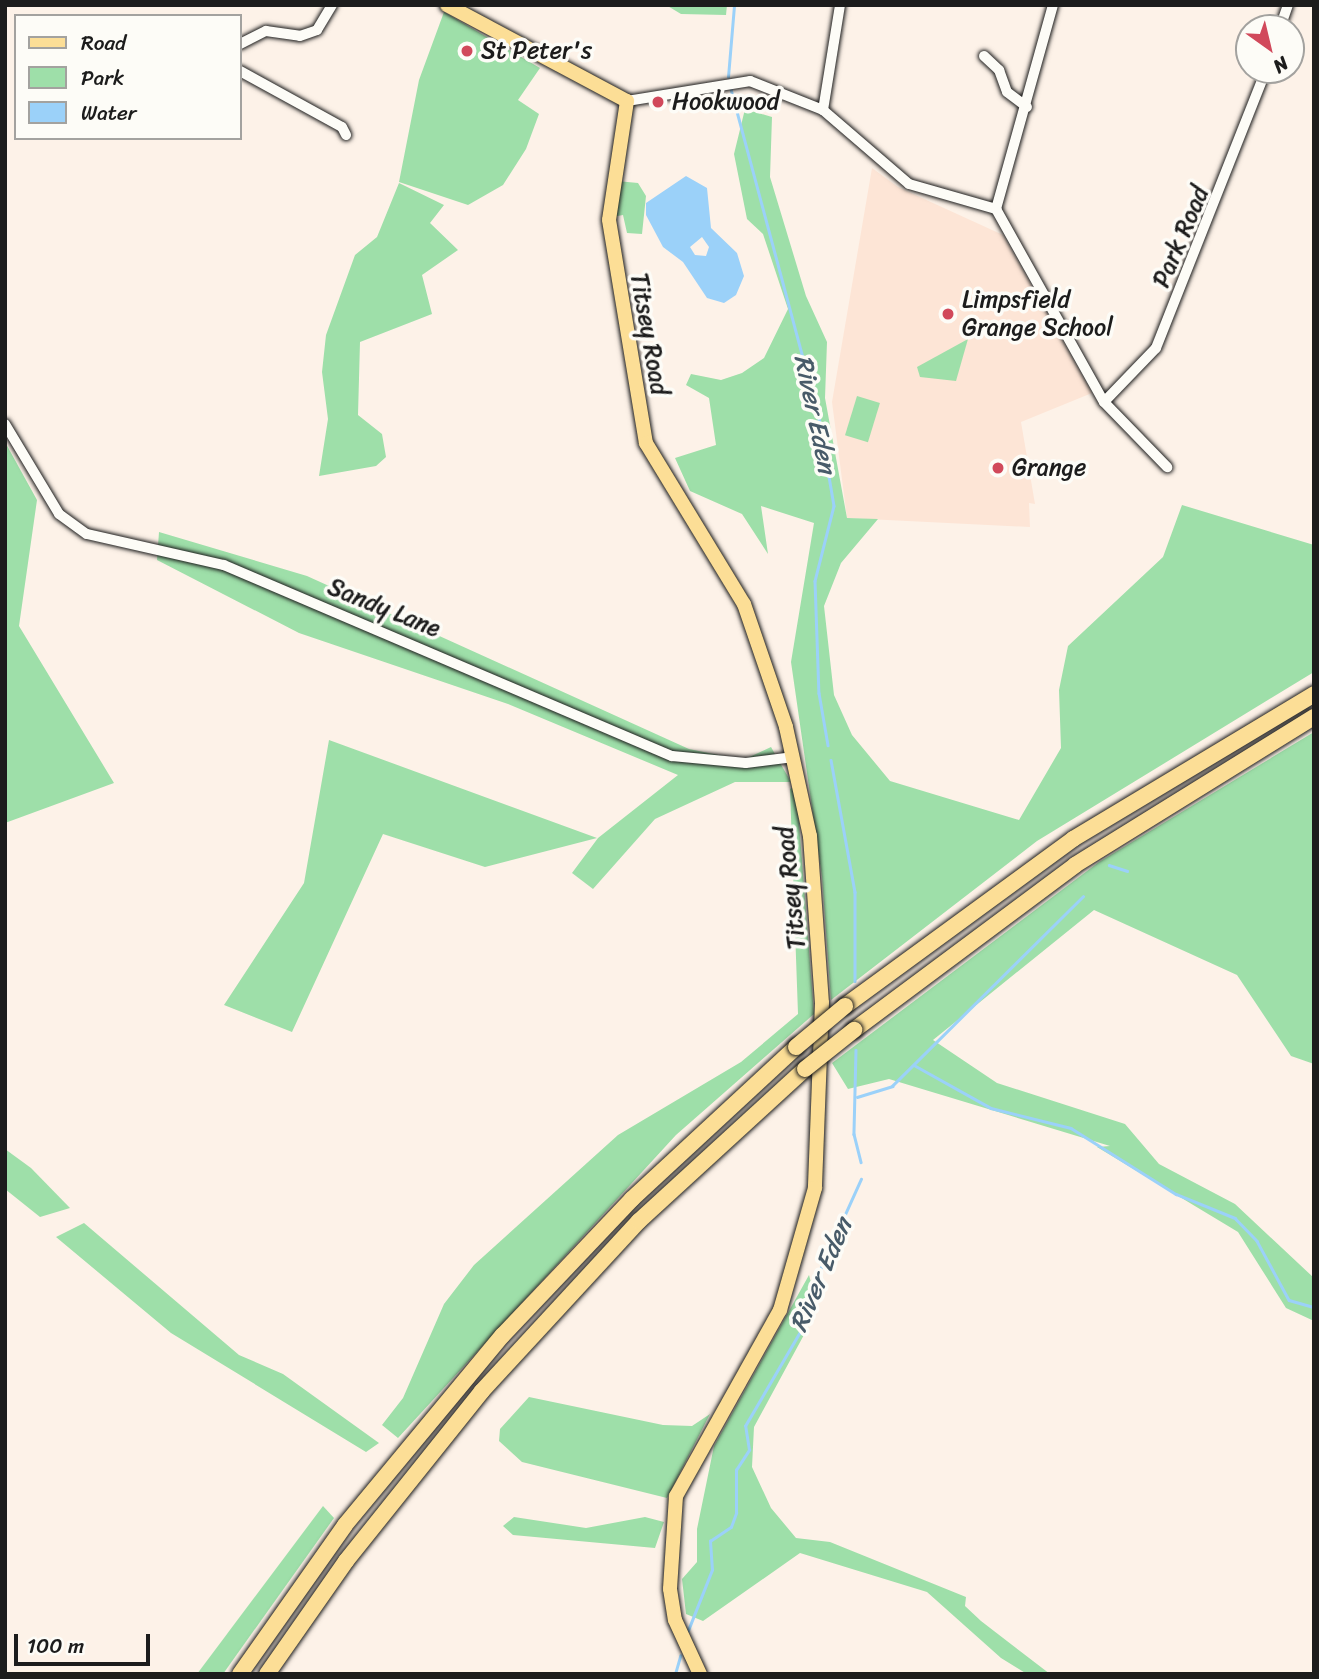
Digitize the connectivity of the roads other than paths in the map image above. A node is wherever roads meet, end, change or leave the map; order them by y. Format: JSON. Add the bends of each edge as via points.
{"nodes":[{"id":1,"x":332,"y":5,"type":"edge"},
{"id":2,"x":447,"y":5,"type":"edge"},
{"id":3,"x":840,"y":5,"type":"edge"},
{"id":4,"x":1053,"y":5,"type":"edge"},
{"id":5,"x":242,"y":43,"type":"edge"},
{"id":6,"x":984,"y":55,"type":"dead end"},
{"id":7,"x":242,"y":72,"type":"edge"},
{"id":8,"x":1260,"y":84,"type":"edge"},
{"id":9,"x":626,"y":101,"type":"junction"},
{"id":10,"x":1027,"y":107,"type":"junction"},
{"id":11,"x":823,"y":110,"type":"junction"},
{"id":12,"x":346,"y":135,"type":"dead end"},
{"id":13,"x":996,"y":209,"type":"junction"},
{"id":14,"x":1104,"y":402,"type":"junction"},
{"id":15,"x":5,"y":424,"type":"edge"},
{"id":16,"x":1167,"y":467,"type":"dead end"},
{"id":17,"x":1314,"y":694,"type":"edge"},
{"id":18,"x":1314,"y":717,"type":"edge"},
{"id":19,"x":794,"y":757,"type":"junction"},
{"id":20,"x":240,"y":1674,"type":"edge"},
{"id":21,"x":267,"y":1674,"type":"edge"},
{"id":22,"x":700,"y":1674,"type":"edge"}],
"edges":[{"from":1,"to":5,"type":"street","via":[[317,30],[300,36],[266,30]]},
{"from":2,"to":9,"type":"main road"},
{"from":3,"to":11,"type":"street"},
{"from":4,"to":10,"type":"street"},
{"from":6,"to":10,"type":"street","via":[[999,70],[1007,92]]},
{"from":7,"to":12,"type":"street","via":[[342,127]]},
{"from":8,"to":14,"type":"street","name":"Park Road","via":[[1160,338]]},
{"from":9,"to":11,"type":"street","via":[[750,80]]},
{"from":9,"to":19,"type":"main road","name":"Titsey Road","via":[[609,220],[646,443],[744,604]]},
{"from":10,"to":13,"type":"street"},
{"from":11,"to":13,"type":"street","via":[[909,184]]},
{"from":13,"to":14,"type":"street"},
{"from":14,"to":16,"type":"street"},
{"from":15,"to":19,"type":"street","name":"Sandy Lane","via":[[59,514],[87,534],[225,565],[672,756],[746,763]]},
{"from":17,"to":20,"type":"highway","bridge":true,"via":[[1084,832],[845,1006],[796,1047],[632,1199],[503,1335],[345,1525]]},
{"from":18,"to":21,"type":"highway","bridge":true,"via":[[1075,865],[805,1069],[648,1213],[490,1382],[369,1531]]},
{"from":19,"to":22,"type":"main road","name":"Titsey Road","via":[[819,929],[819,1151],[809,1223],[780,1310],[676,1496],[670,1589],[675,1620]]}]}
